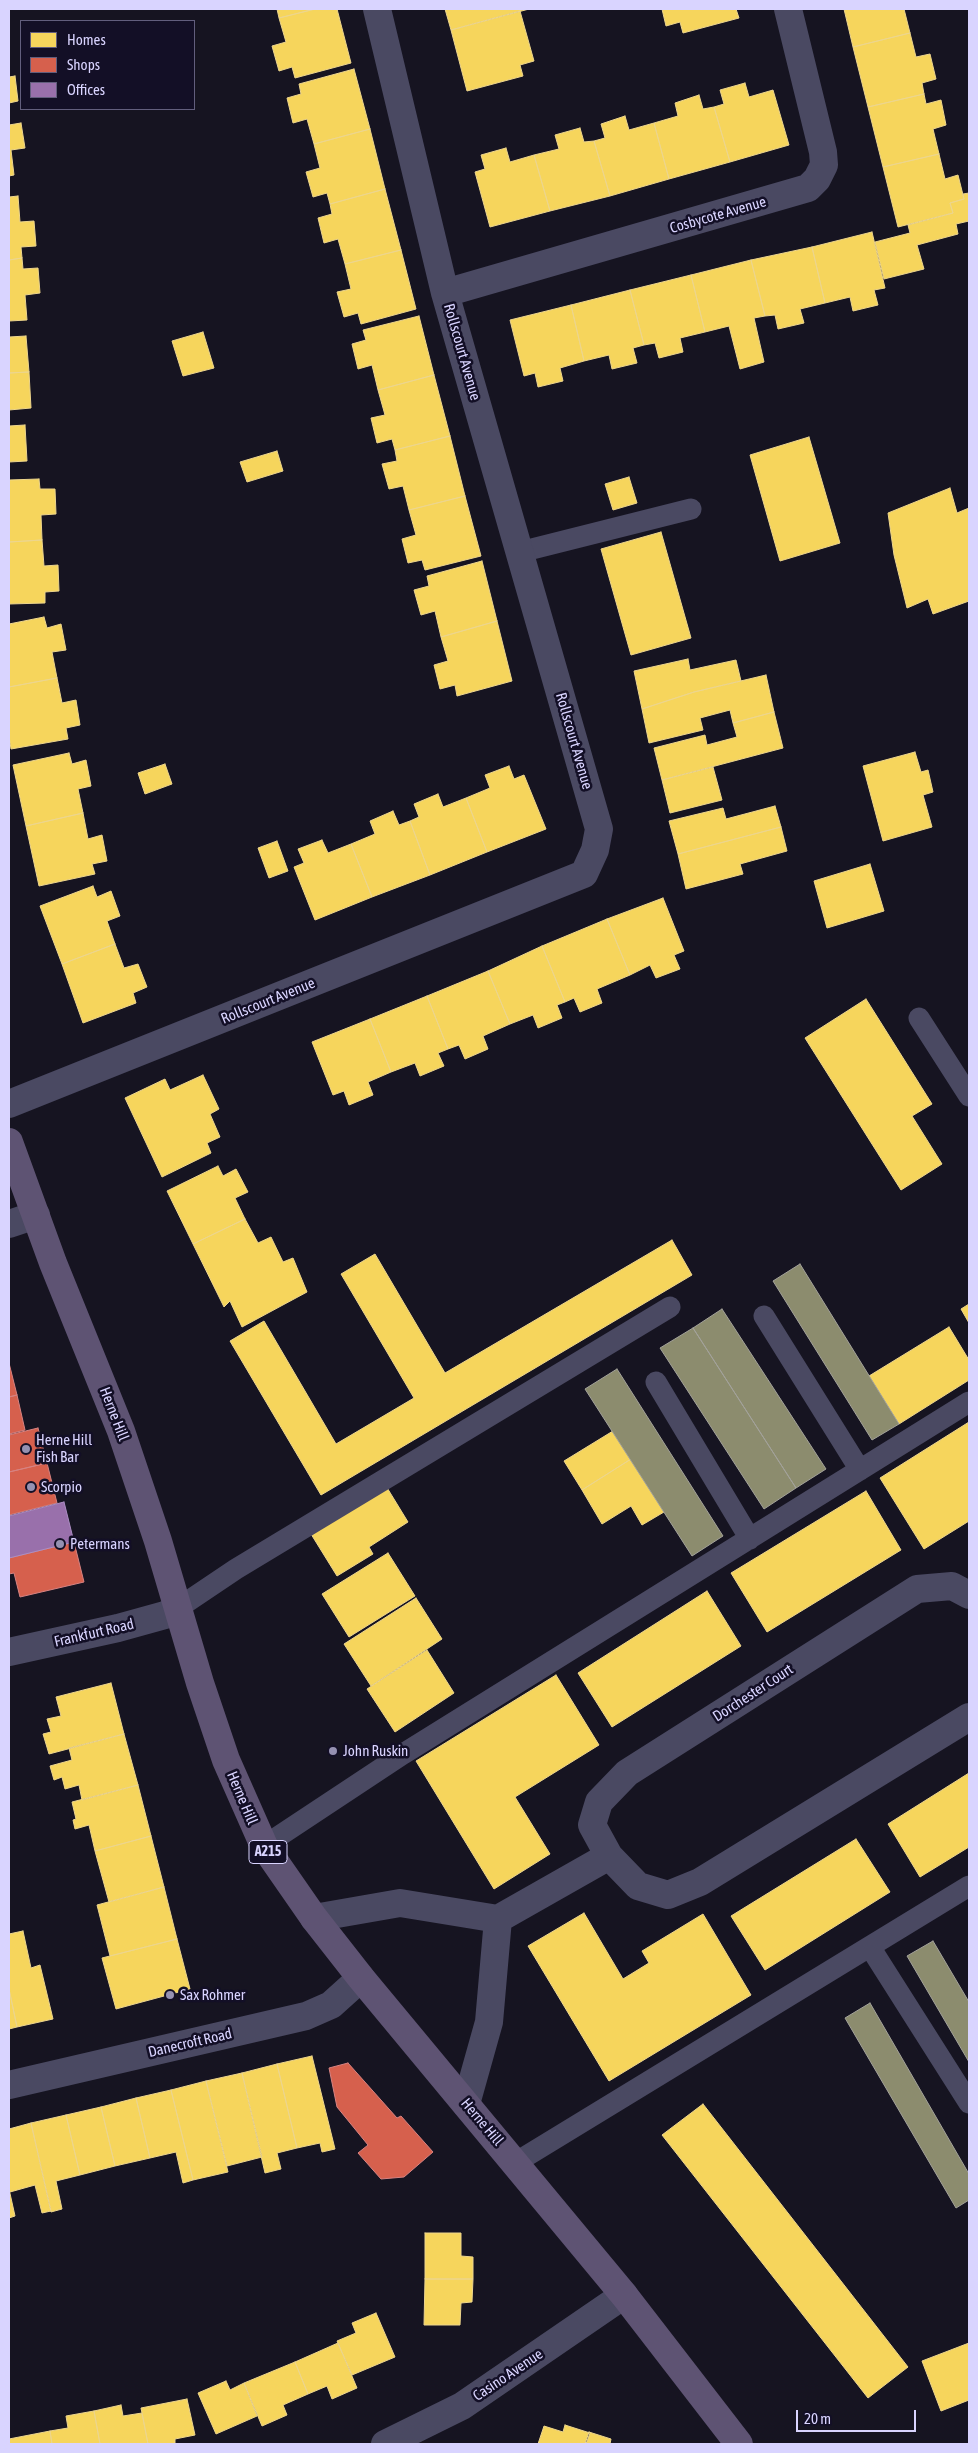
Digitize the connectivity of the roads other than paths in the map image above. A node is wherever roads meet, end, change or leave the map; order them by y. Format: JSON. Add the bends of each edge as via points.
{"nodes":[{"id":1,"x":376,"y":9,"type":"edge"},
{"id":2,"x":788,"y":9,"type":"edge"},
{"id":3,"x":446,"y":293,"type":"junction"},
{"id":4,"x":691,"y":508,"type":"dead end"},
{"id":5,"x":520,"y":552,"type":"junction"},
{"id":6,"x":919,"y":1018,"type":"dead end"},
{"id":7,"x":969,"y":1096,"type":"edge"},
{"id":8,"x":9,"y":1104,"type":"edge"},
{"id":9,"x":9,"y":1142,"type":"edge"},
{"id":10,"x":36,"y":1215,"type":"junction"},
{"id":11,"x":9,"y":1224,"type":"edge"},
{"id":12,"x":670,"y":1307,"type":"dead end"},
{"id":13,"x":764,"y":1316,"type":"dead end"},
{"id":14,"x":656,"y":1382,"type":"dead end"},
{"id":15,"x":969,"y":1402,"type":"edge"},
{"id":16,"x":860,"y":1470,"type":"junction"},
{"id":17,"x":750,"y":1539,"type":"junction"},
{"id":18,"x":969,"y":1595,"type":"edge"},
{"id":19,"x":178,"y":1608,"type":"junction"},
{"id":20,"x":9,"y":1652,"type":"edge"},
{"id":21,"x":969,"y":1716,"type":"edge"},
{"id":22,"x":264,"y":1846,"type":"junction"},
{"id":23,"x":609,"y":1856,"type":"junction"},
{"id":24,"x":969,"y":1886,"type":"edge"},
{"id":25,"x":314,"y":1918,"type":"junction"},
{"id":26,"x":498,"y":1919,"type":"junction"},
{"id":27,"x":870,"y":1947,"type":"junction"},
{"id":28,"x":361,"y":1978,"type":"junction"},
{"id":29,"x":9,"y":2085,"type":"edge"},
{"id":30,"x":969,"y":2103,"type":"edge"},
{"id":31,"x":466,"y":2104,"type":"junction"},
{"id":32,"x":515,"y":2162,"type":"junction"},
{"id":33,"x":624,"y":2294,"type":"junction"},
{"id":34,"x":385,"y":2444,"type":"edge"},
{"id":35,"x":739,"y":2444,"type":"edge"}],
"edges":[{"from":1,"to":3,"type":"street","name":"Rollscourt Avenue"},
{"from":2,"to":3,"type":"street","name":"Cosbycote Avenue","via":[[823,152],[824,165],[818,179],[808,188]]},
{"from":3,"to":5,"type":"street","name":"Rollscourt Avenue"},
{"from":4,"to":5,"type":"lane"},
{"from":5,"to":8,"type":"street","name":"Rollscourt Avenue","via":[[600,829],[584,874]]},
{"from":6,"to":7,"type":"lane"},
{"from":9,"to":10,"type":"main road","name":"Herne Hill","number":"A215"},
{"from":10,"to":11,"type":"street"},
{"from":10,"to":19,"type":"main road","name":"Herne Hill","number":"A215","via":[[121,1431]]},
{"from":12,"to":19,"type":"lane","via":[[236,1569]]},
{"from":13,"to":16,"type":"lane"},
{"from":14,"to":17,"type":"lane"},
{"from":15,"to":16,"type":"lane"},
{"from":16,"to":17,"type":"lane"},
{"from":17,"to":22,"type":"lane","via":[[403,1754]]},
{"from":18,"to":23,"type":"street","name":"Dorchester Court","via":[[952,1586],[916,1589],[627,1773],[600,1802],[592,1825]]},
{"from":19,"to":20,"type":"street","name":"Frankfurt Road","via":[[141,1622]]},
{"from":19,"to":22,"type":"main road","name":"Herne Hill","number":"A215","via":[[226,1760]]},
{"from":21,"to":23,"type":"street","name":"Dorchester Court","via":[[692,1886],[668,1895],[638,1886]]},
{"from":22,"to":25,"type":"main road","name":"Herne Hill","number":"A215"},
{"from":23,"to":26,"type":"street"},
{"from":24,"to":27,"type":"lane"},
{"from":25,"to":26,"type":"street","via":[[400,1903]]},
{"from":25,"to":28,"type":"main road","name":"Herne Hill","number":"A215"},
{"from":26,"to":31,"type":"street","via":[[489,2022]]},
{"from":27,"to":30,"type":"lane"},
{"from":27,"to":32,"type":"lane"},
{"from":28,"to":29,"type":"street","name":"Danecroft Road","via":[[331,2005],[306,2016]]},
{"from":28,"to":31,"type":"main road","name":"Herne Hill","number":"A215"},
{"from":31,"to":32,"type":"main road","name":"Herne Hill","number":"A215"},
{"from":32,"to":33,"type":"main road","name":"Herne Hill","number":"A215"},
{"from":33,"to":34,"type":"street","name":"Casino Avenue","via":[[462,2406]]},
{"from":33,"to":35,"type":"main road","name":"Herne Hill","number":"A215"}]}
